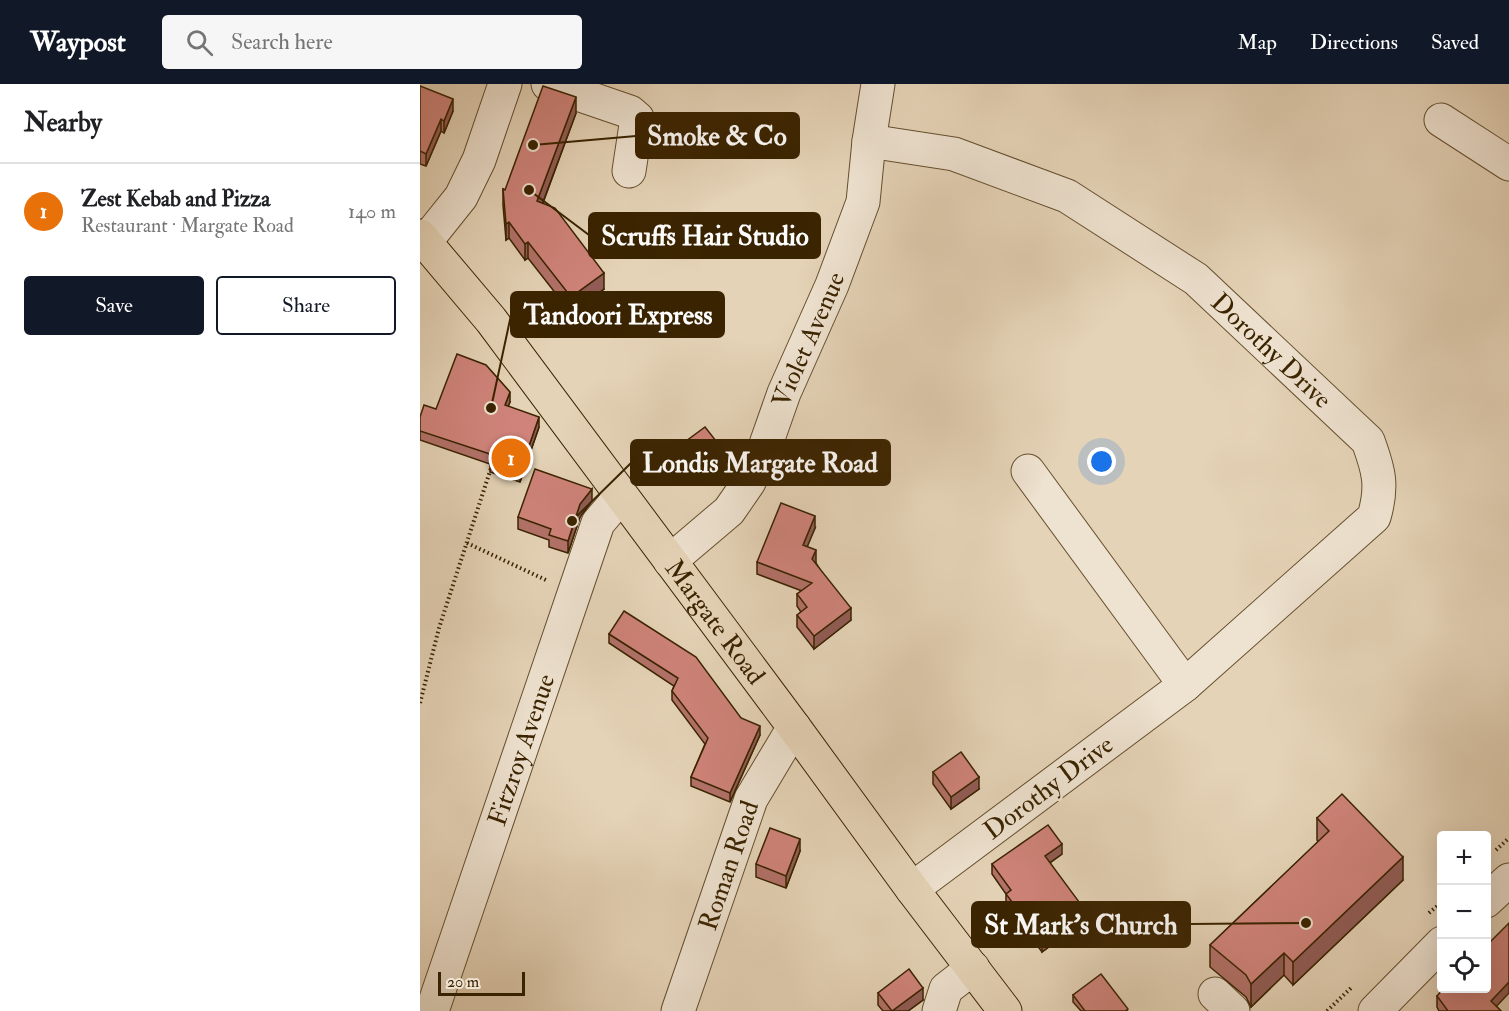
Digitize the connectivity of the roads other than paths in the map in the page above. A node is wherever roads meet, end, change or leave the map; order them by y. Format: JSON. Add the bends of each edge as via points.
{"nodes":[{"id":1,"x":505,"y":84,"type":"edge"},
{"id":2,"x":548,"y":84,"type":"edge"},
{"id":3,"x":878,"y":84,"type":"edge"},
{"id":4,"x":1441,"y":120,"type":"dead end"},
{"id":5,"x":869,"y":141,"type":"junction"},
{"id":6,"x":1509,"y":164,"type":"edge"},
{"id":7,"x":629,"y":171,"type":"dead end"},
{"id":8,"x":422,"y":245,"type":"edge"},
{"id":9,"x":1028,"y":472,"type":"dead end"},
{"id":10,"x":621,"y":496,"type":"junction"},
{"id":11,"x":670,"y":561,"type":"junction"},
{"id":12,"x":1185,"y":686,"type":"junction"},
{"id":13,"x":794,"y":727,"type":"junction"},
{"id":14,"x":1509,"y":880,"type":"edge"},
{"id":15,"x":912,"y":889,"type":"junction"},
{"id":16,"x":1491,"y":896,"type":"edge"},
{"id":17,"x":1437,"y":949,"type":"edge"},
{"id":18,"x":973,"y":968,"type":"junction"},
{"id":19,"x":1393,"y":1005,"type":"edge"},
{"id":20,"x":432,"y":1011,"type":"edge"},
{"id":21,"x":678,"y":1011,"type":"edge"},
{"id":22,"x":939,"y":1011,"type":"edge"},
{"id":23,"x":1005,"y":1011,"type":"edge"}],
"edges":[{"from":1,"to":8,"type":"street","via":[[480,160],[461,197]]},
{"from":2,"to":7,"type":"street","via":[[630,112],[637,118]]},
{"from":3,"to":5,"type":"street","name":"Violet Avenue"},
{"from":4,"to":6,"type":"street"},
{"from":5,"to":11,"type":"street","name":"Violet Avenue","via":[[863,202],[749,482],[729,511]]},
{"from":5,"to":12,"type":"street","name":"Dorothy Drive","via":[[954,154],[1067,196],[1196,279],[1368,441],[1378,468],[1380,497],[1374,517]]},
{"from":8,"to":10,"type":"main road","name":"Margate Road","via":[[491,320]]},
{"from":9,"to":12,"type":"street"},
{"from":10,"to":11,"type":"main road","name":"Margate Road"},
{"from":10,"to":20,"type":"street","name":"Fitzroy Avenue","via":[[598,523]]},
{"from":11,"to":13,"type":"main road","name":"Margate Road"},
{"from":12,"to":15,"type":"street","name":"Dorothy Drive"},
{"from":13,"to":15,"type":"main road","name":"Margate Road"},
{"from":13,"to":21,"type":"street","name":"Roman Road","via":[[751,799]]},
{"from":14,"to":16,"type":"street"},
{"from":15,"to":18,"type":"main road","name":"Margate Road"},
{"from":17,"to":19,"type":"street"},
{"from":18,"to":22,"type":"street","via":[[946,989]]},
{"from":18,"to":23,"type":"main road","name":"Margate Road"}]}
